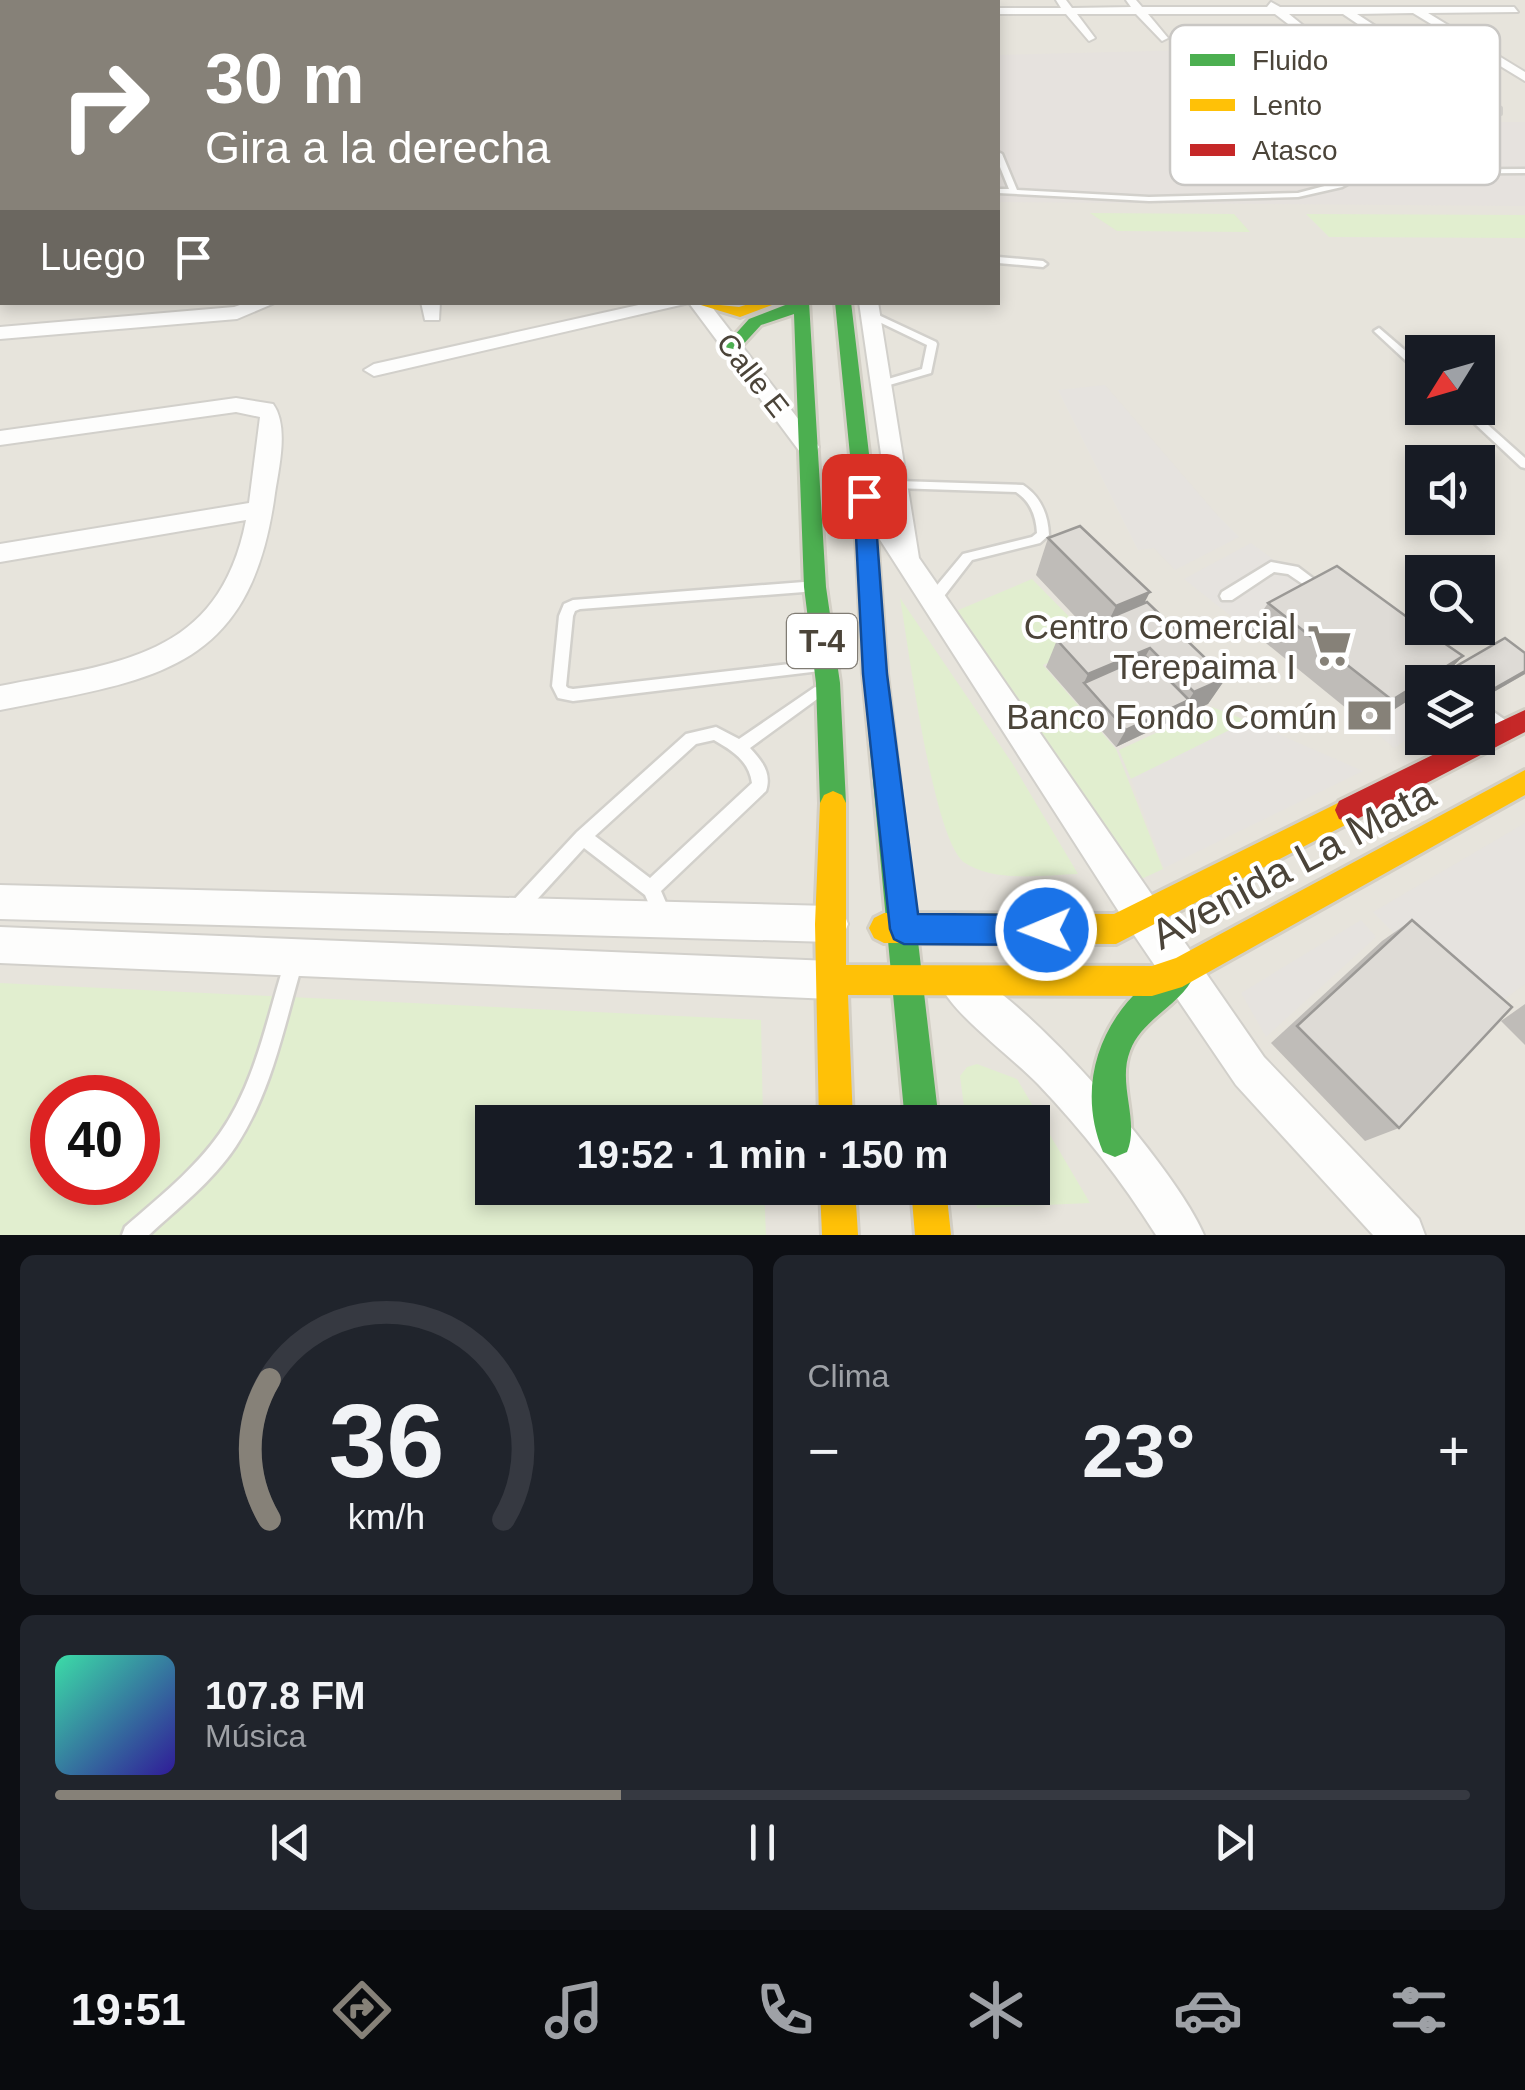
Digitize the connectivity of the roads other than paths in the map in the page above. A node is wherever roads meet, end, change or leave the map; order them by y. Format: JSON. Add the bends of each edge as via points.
{"nodes":[{"id":1,"x":1198,"y":0,"type":"edge"},
{"id":2,"x":1264,"y":0,"type":"edge"},
{"id":3,"x":1330,"y":0,"type":"edge"},
{"id":4,"x":1400,"y":0,"type":"edge"},
{"id":5,"x":1470,"y":0,"type":"edge"},
{"id":6,"x":1065,"y":5,"type":"edge"},
{"id":7,"x":1135,"y":5,"type":"edge"},
{"id":8,"x":1492,"y":5,"type":"edge"},
{"id":9,"x":1000,"y":7,"type":"edge"},
{"id":10,"x":1000,"y":8,"type":"edge"},
{"id":11,"x":1414,"y":9,"type":"junction"},
{"id":12,"x":1210,"y":10,"type":"junction"},
{"id":13,"x":1277,"y":10,"type":"junction"},
{"id":14,"x":1344,"y":10,"type":"junction"},
{"id":15,"x":1519,"y":13,"type":"edge"},
{"id":16,"x":1224,"y":22,"type":"dead end"},
{"id":17,"x":1011,"y":24,"type":"dead end"},
{"id":18,"x":1295,"y":25,"type":"edge"},
{"id":19,"x":1367,"y":25,"type":"edge"},
{"id":20,"x":1440,"y":25,"type":"edge"},
{"id":21,"x":1090,"y":38,"type":"dead end"},
{"id":22,"x":1162,"y":38,"type":"dead end"},
{"id":23,"x":1500,"y":62,"type":"edge"},
{"id":24,"x":1500,"y":66,"type":"edge"},
{"id":25,"x":1506,"y":66,"type":"junction"},
{"id":26,"x":1525,"y":77,"type":"edge"},
{"id":27,"x":1000,"y":159,"type":"edge"},
{"id":28,"x":1336,"y":185,"type":"edge"},
{"id":29,"x":1000,"y":192,"type":"edge"},
{"id":30,"x":1014,"y":192,"type":"junction"},
{"id":31,"x":1000,"y":260,"type":"edge"},
{"id":32,"x":1043,"y":264,"type":"dead end"},
{"id":33,"x":117,"y":305,"type":"edge"},
{"id":34,"x":260,"y":305,"type":"edge"},
{"id":35,"x":666,"y":305,"type":"edge"},
{"id":36,"x":700,"y":305,"type":"edge"},
{"id":37,"x":711,"y":305,"type":"edge"},
{"id":38,"x":763,"y":305,"type":"edge"},
{"id":39,"x":798,"y":305,"type":"edge"},
{"id":40,"x":801,"y":305,"type":"edge"},
{"id":41,"x":842,"y":305,"type":"edge"},
{"id":42,"x":870,"y":309,"type":"edge"},
{"id":43,"x":112,"y":323,"type":"junction"},
{"id":44,"x":1380,"y":330,"type":"dead end"},
{"id":45,"x":0,"y":333,"type":"edge"},
{"id":46,"x":732,"y":347,"type":"junction"},
{"id":47,"x":1405,"y":354,"type":"edge"},
{"id":48,"x":374,"y":370,"type":"dead end"},
{"id":49,"x":882,"y":384,"type":"junction"},
{"id":50,"x":1482,"y":425,"type":"edge"},
{"id":51,"x":0,"y":438,"type":"edge"},
{"id":52,"x":808,"y":447,"type":"junction"},
{"id":53,"x":1525,"y":464,"type":"edge"},
{"id":54,"x":898,"y":485,"type":"junction"},
{"id":55,"x":864,"y":496,"type":"junction"},
{"id":56,"x":264,"y":509,"type":"junction"},
{"id":57,"x":0,"y":553,"type":"edge"},
{"id":58,"x":910,"y":566,"type":"junction"},
{"id":59,"x":815,"y":587,"type":"junction"},
{"id":60,"x":1227,"y":596,"type":"dead end"},
{"id":61,"x":932,"y":600,"type":"junction"},
{"id":62,"x":1335,"y":600,"type":"edge"},
{"id":63,"x":827,"y":674,"type":"junction"},
{"id":64,"x":0,"y":698,"type":"edge"},
{"id":65,"x":1516,"y":724,"type":"edge"},
{"id":66,"x":740,"y":747,"type":"junction"},
{"id":67,"x":1525,"y":782,"type":"edge"},
{"id":68,"x":582,"y":837,"type":"junction"},
{"id":69,"x":0,"y":902,"type":"edge"},
{"id":70,"x":657,"y":904,"type":"junction"},
{"id":71,"x":510,"y":916,"type":"junction"},
{"id":72,"x":1143,"y":917,"type":"junction"},
{"id":73,"x":849,"y":925,"type":"junction"},
{"id":74,"x":904,"y":929,"type":"junction"},
{"id":75,"x":0,"y":945,"type":"edge"},
{"id":76,"x":295,"y":956,"type":"junction"},
{"id":77,"x":1182,"y":972,"type":"junction"},
{"id":78,"x":831,"y":980,"type":"junction"},
{"id":79,"x":908,"y":982,"type":"junction"},
{"id":80,"x":955,"y":982,"type":"junction"},
{"id":81,"x":835,"y":1105,"type":"edge"},
{"id":82,"x":920,"y":1105,"type":"edge"},
{"id":83,"x":1116,"y":1140,"type":"junction"},
{"id":84,"x":839,"y":1205,"type":"edge"},
{"id":85,"x":931,"y":1205,"type":"edge"},
{"id":86,"x":133,"y":1235,"type":"edge"},
{"id":87,"x":840,"y":1235,"type":"edge"},
{"id":88,"x":934,"y":1235,"type":"edge"},
{"id":89,"x":1182,"y":1235,"type":"edge"},
{"id":90,"x":1403,"y":1235,"type":"edge"}],
"edges":[{"from":1,"to":12,"type":"street"},
{"from":2,"to":13,"type":"street"},
{"from":3,"to":14,"type":"street"},
{"from":4,"to":11,"type":"street"},
{"from":5,"to":8,"type":"street"},
{"from":6,"to":7,"type":"street"},
{"from":6,"to":9,"type":"street"},
{"from":6,"to":21,"type":"street"},
{"from":7,"to":12,"type":"street"},
{"from":7,"to":22,"type":"street"},
{"from":8,"to":11,"type":"street"},
{"from":8,"to":15,"type":"street"},
{"from":10,"to":17,"type":"street"},
{"from":11,"to":14,"type":"street"},
{"from":11,"to":20,"type":"street"},
{"from":12,"to":13,"type":"street"},
{"from":12,"to":16,"type":"street"},
{"from":13,"to":14,"type":"street"},
{"from":13,"to":18,"type":"street"},
{"from":14,"to":19,"type":"street"},
{"from":23,"to":25,"type":"street"},
{"from":24,"to":25,"type":"street"},
{"from":25,"to":26,"type":"street"},
{"from":27,"to":30,"type":"lane"},
{"from":28,"to":30,"type":"lane","via":[[1298,195],[1149,199]]},
{"from":29,"to":30,"type":"lane"},
{"from":31,"to":32,"type":"lane"},
{"from":33,"to":43,"type":"street"},
{"from":34,"to":43,"type":"street","via":[[237,313]]},
{"from":35,"to":48,"type":"street"},
{"from":36,"to":46,"type":"street","name":"Calle E"},
{"from":37,"to":38,"type":"main road","via":[[740,312]]},
{"from":39,"to":46,"type":"main road","via":[[755,322]]},
{"from":40,"to":52,"type":"main road","number":"T-4"},
{"from":41,"to":55,"type":"main road","number":"T-4"},
{"from":42,"to":49,"type":"street"},
{"from":42,"to":49,"type":"lane","via":[[932,344],[926,371]]},
{"from":43,"to":45,"type":"street"},
{"from":44,"to":47,"type":"lane"},
{"from":46,"to":52,"type":"street","name":"Calle E"},
{"from":49,"to":54,"type":"street"},
{"from":50,"to":53,"type":"lane"},
{"from":51,"to":56,"type":"street","via":[[252,404],[271,417]]},
{"from":52,"to":59,"type":"main road","number":"T-4"},
{"from":54,"to":58,"type":"street"},
{"from":54,"to":61,"type":"lane","via":[[1019,488],[1033,500],[1044,529],[1036,540],[968,557]]},
{"from":55,"to":58,"type":"street"},
{"from":55,"to":74,"type":"main road","number":"T-4","via":[[875,674]]},
{"from":56,"to":57,"type":"street"},
{"from":56,"to":64,"type":"street","via":[[252,557],[220,616],[200,637],[146,667]]},
{"from":58,"to":61,"type":"street"},
{"from":59,"to":63,"type":"main road","number":"T-4"},
{"from":59,"to":63,"type":"lane","via":[[578,604],[566,616],[558,686],[573,695]]},
{"from":60,"to":62,"type":"lane","via":[[1278,566],[1291,567]]},
{"from":61,"to":72,"type":"street"},
{"from":63,"to":66,"type":"lane"},
{"from":63,"to":73,"type":"main road","number":"T-4"},
{"from":65,"to":72,"type":"main road","name":"Avenida La Mata"},
{"from":66,"to":68,"type":"lane","via":[[716,733],[691,739]]},
{"from":66,"to":70,"type":"lane","via":[[758,768],[760,786]]},
{"from":67,"to":77,"type":"main road","name":"Avenida La Mata"},
{"from":68,"to":70,"type":"lane"},
{"from":68,"to":71,"type":"lane"},
{"from":69,"to":71,"type":"street"},
{"from":70,"to":71,"type":"street"},
{"from":70,"to":73,"type":"street"},
{"from":72,"to":74,"type":"main road","name":"Avenida La Mata","via":[[1116,929]]},
{"from":72,"to":77,"type":"street"},
{"from":73,"to":74,"type":"main road","name":"Avenida La Mata"},
{"from":73,"to":78,"type":"main road","number":"T-4"},
{"from":74,"to":79,"type":"main road","number":"T-4"},
{"from":75,"to":76,"type":"street"},
{"from":76,"to":78,"type":"street"},
{"from":76,"to":86,"type":"lane","via":[[250,1097],[228,1139]]},
{"from":77,"to":80,"type":"main road","name":"Avenida La Mata","via":[[1152,981]]},
{"from":77,"to":83,"type":"main road","via":[[1130,1016],[1110,1048],[1105,1084]]},
{"from":77,"to":90,"type":"street","via":[[1250,1071]]},
{"from":78,"to":79,"type":"main road","name":"Avenida La Mata"},
{"from":78,"to":81,"type":"main road","number":"T-4"},
{"from":79,"to":80,"type":"main road","name":"Avenida La Mata"},
{"from":79,"to":82,"type":"main road","number":"T-4"},
{"from":80,"to":83,"type":"street","via":[[1013,1029]]},
{"from":83,"to":89,"type":"street"},
{"from":84,"to":87,"type":"main road"},
{"from":85,"to":88,"type":"main road"}]}
